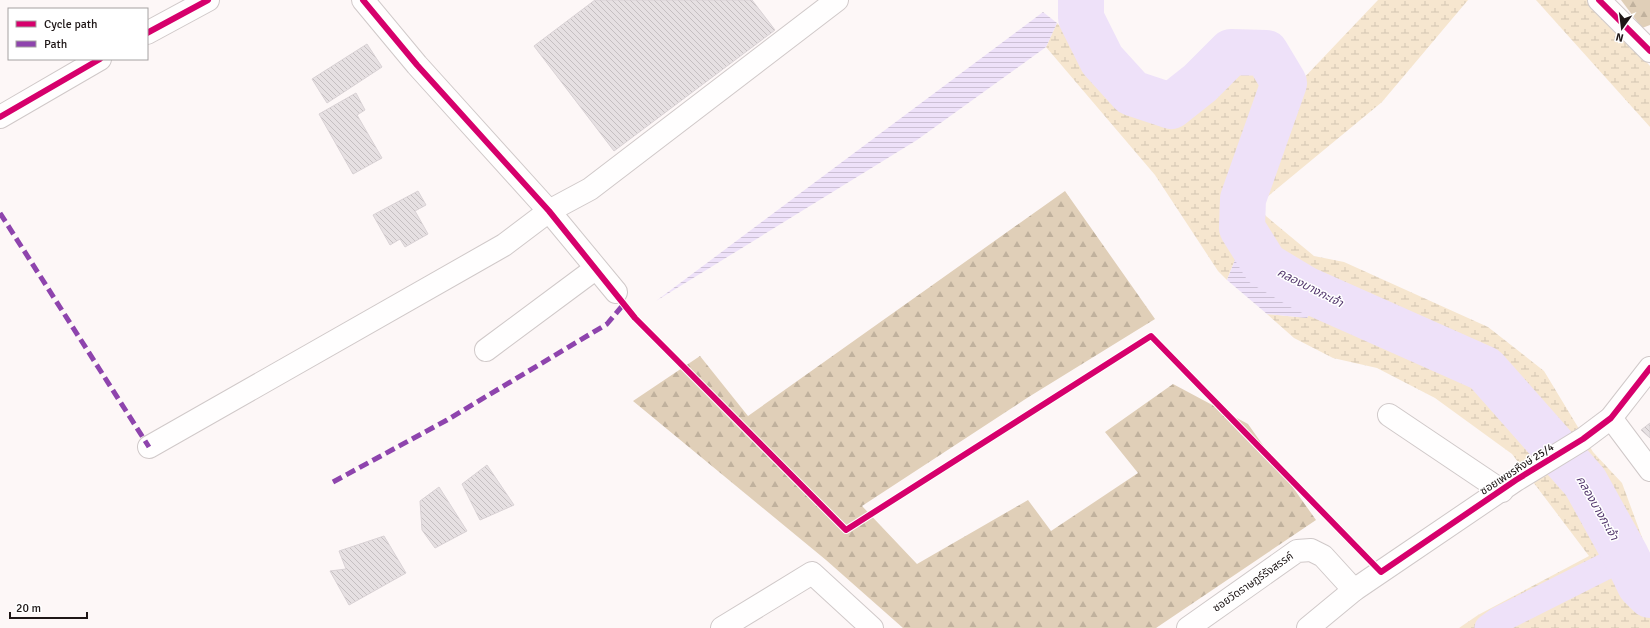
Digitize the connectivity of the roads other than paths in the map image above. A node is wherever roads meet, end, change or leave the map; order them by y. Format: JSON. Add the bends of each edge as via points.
{"nodes":[{"id":1,"x":208,"y":0,"type":"edge"},
{"id":2,"x":363,"y":0,"type":"edge"},
{"id":3,"x":836,"y":0,"type":"edge"},
{"id":4,"x":1599,"y":0,"type":"edge"},
{"id":5,"x":148,"y":32,"type":"edge"},
{"id":6,"x":1650,"y":51,"type":"edge"},
{"id":7,"x":98,"y":60,"type":"edge"},
{"id":8,"x":0,"y":117,"type":"edge"},
{"id":9,"x":549,"y":211,"type":"junction"},
{"id":10,"x":596,"y":269,"type":"junction"},
{"id":11,"x":616,"y":292,"type":"dead end"},
{"id":12,"x":486,"y":350,"type":"dead end"},
{"id":13,"x":1650,"y":368,"type":"edge"},
{"id":14,"x":1389,"y":415,"type":"dead end"},
{"id":15,"x":1611,"y":418,"type":"junction"},
{"id":16,"x":149,"y":447,"type":"dead end"},
{"id":17,"x":1650,"y":470,"type":"edge"},
{"id":18,"x":1509,"y":485,"type":"junction"},
{"id":19,"x":1354,"y":590,"type":"junction"},
{"id":20,"x":722,"y":628,"type":"edge"},
{"id":21,"x":872,"y":628,"type":"edge"},
{"id":22,"x":1188,"y":628,"type":"edge"},
{"id":23,"x":1308,"y":628,"type":"edge"}],
"edges":[{"from":1,"to":5,"type":"street"},
{"from":2,"to":9,"type":"street","via":[[417,65]]},
{"from":3,"to":9,"type":"street","via":[[590,189]]},
{"from":4,"to":6,"type":"street"},
{"from":7,"to":8,"type":"street"},
{"from":9,"to":10,"type":"street"},
{"from":9,"to":16,"type":"street","via":[[504,245]]},
{"from":10,"to":11,"type":"street"},
{"from":10,"to":12,"type":"street"},
{"from":13,"to":15,"type":"street","name":"ซอยเพชรหึงษ์ 25/4"},
{"from":14,"to":18,"type":"street"},
{"from":15,"to":17,"type":"street"},
{"from":15,"to":18,"type":"street","name":"ซอยเพชรหึงษ์ 25/4","via":[[1583,439]]},
{"from":18,"to":19,"type":"street","name":"ซอยเพชรหึงษ์ 25/4"},
{"from":19,"to":22,"type":"street","name":"ซอยวัดราษฎร์รังสรรค์","via":[[1323,556],[1311,550],[1297,551]]},
{"from":19,"to":23,"type":"street","name":"ซอยเพชรหึงษ์ 25/4"},
{"from":20,"to":21,"type":"street","via":[[812,573]]}]}
